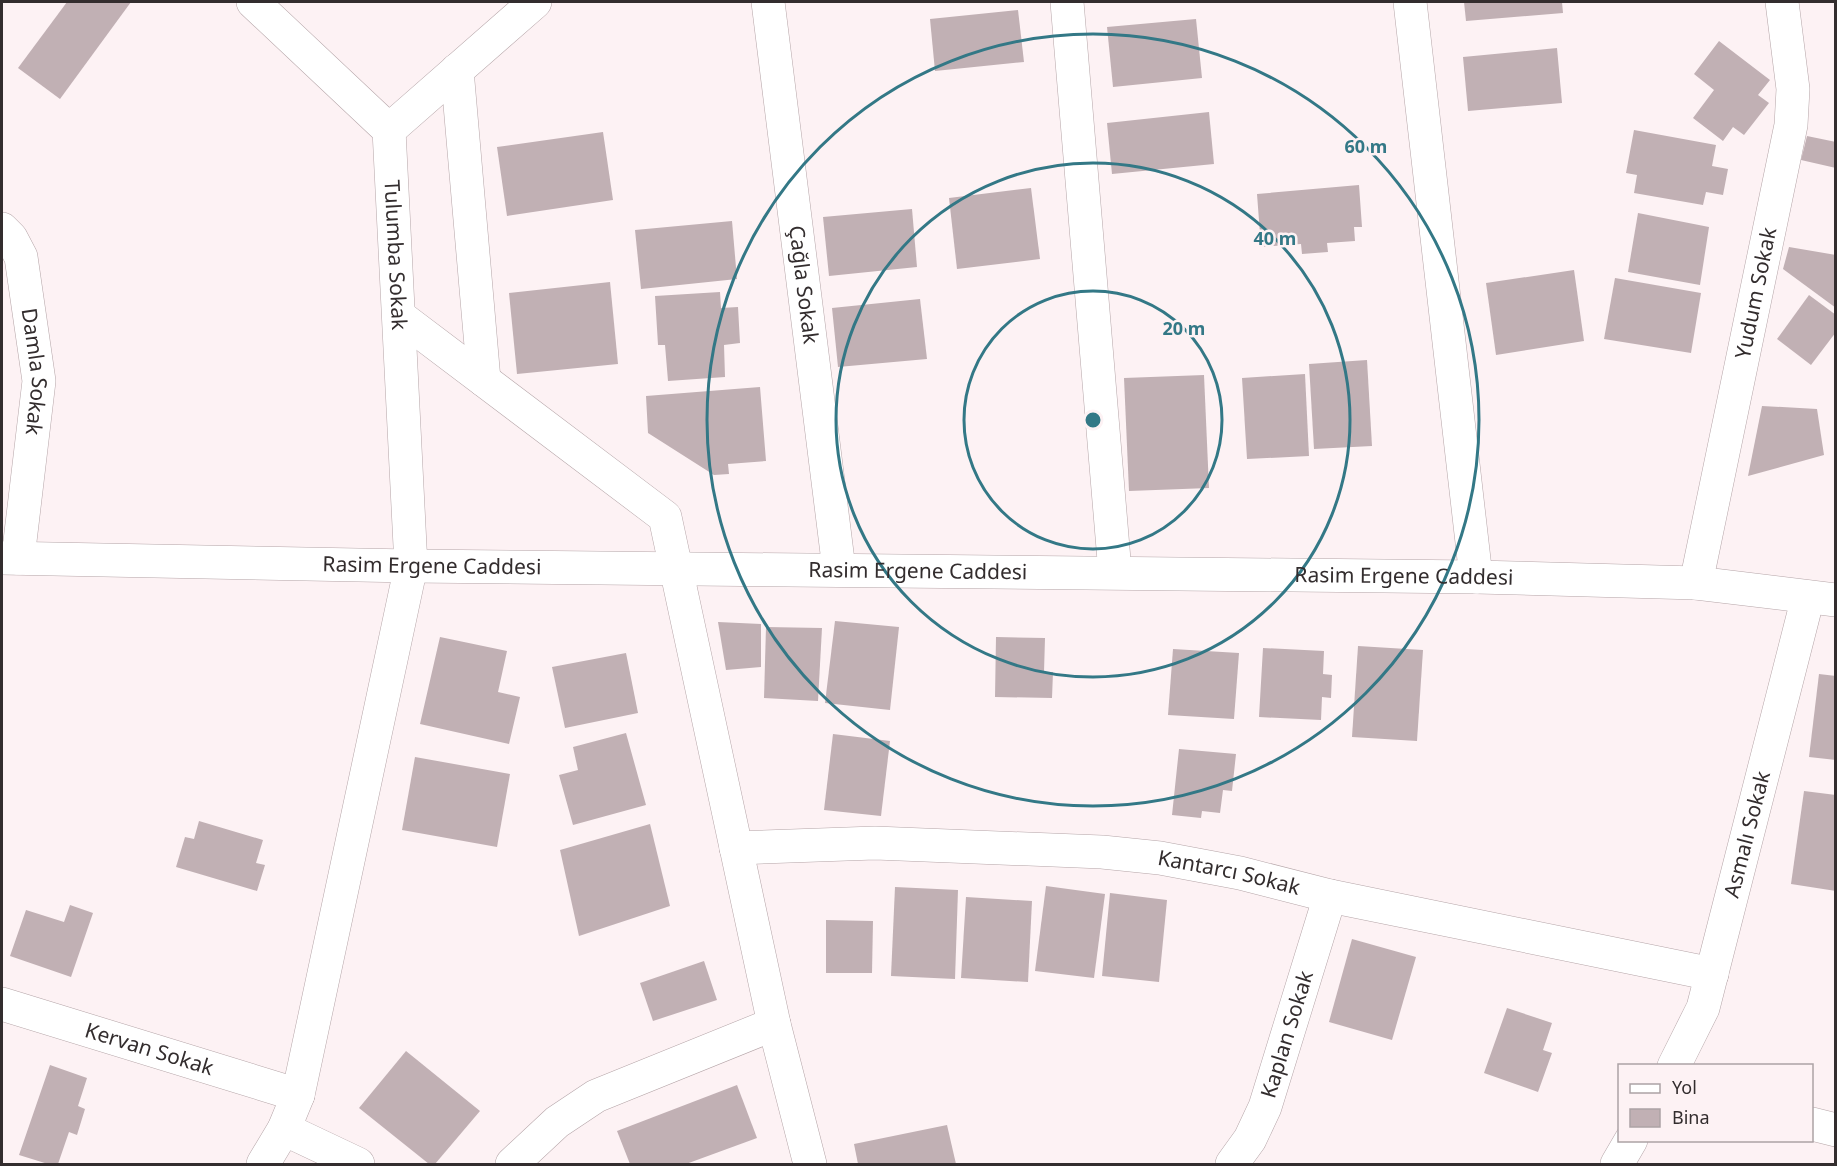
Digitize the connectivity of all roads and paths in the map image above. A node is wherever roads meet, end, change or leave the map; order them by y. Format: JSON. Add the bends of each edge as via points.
{"nodes":[{"id":1,"x":253,"y":2,"type":"edge"},
{"id":2,"x":535,"y":2,"type":"edge"},
{"id":3,"x":768,"y":2,"type":"edge"},
{"id":4,"x":1067,"y":2,"type":"edge"},
{"id":5,"x":1410,"y":2,"type":"edge"},
{"id":6,"x":1782,"y":2,"type":"edge"},
{"id":7,"x":457,"y":70,"type":"junction"},
{"id":8,"x":389,"y":130,"type":"junction"},
{"id":9,"x":2,"y":229,"type":"edge"},
{"id":10,"x":399,"y":316,"type":"junction"},
{"id":11,"x":484,"y":380,"type":"junction"},
{"id":12,"x":10,"y":558,"type":"edge"},
{"id":13,"x":411,"y":566,"type":"junction"},
{"id":14,"x":678,"y":568,"type":"junction"},
{"id":15,"x":839,"y":569,"type":"junction"},
{"id":16,"x":1115,"y":572,"type":"junction"},
{"id":17,"x":1476,"y":577,"type":"junction"},
{"id":18,"x":1696,"y":583,"type":"junction"},
{"id":19,"x":1822,"y":598,"type":"edge"},
{"id":20,"x":736,"y":848,"type":"junction"},
{"id":21,"x":1330,"y":896,"type":"junction"},
{"id":22,"x":1712,"y":974,"type":"junction"},
{"id":23,"x":2,"y":1004,"type":"edge"},
{"id":24,"x":774,"y":1024,"type":"junction"},
{"id":25,"x":1675,"y":1064,"type":"edge"},
{"id":26,"x":298,"y":1095,"type":"junction"},
{"id":27,"x":1813,"y":1124,"type":"edge"},
{"id":28,"x":284,"y":1129,"type":"junction"},
{"id":29,"x":1836,"y":1130,"type":"edge"},
{"id":30,"x":1630,"y":1142,"type":"edge"},
{"id":31,"x":263,"y":1164,"type":"edge"},
{"id":32,"x":358,"y":1164,"type":"edge"},
{"id":33,"x":512,"y":1164,"type":"edge"},
{"id":34,"x":810,"y":1164,"type":"edge"},
{"id":35,"x":1232,"y":1164,"type":"edge"},
{"id":36,"x":1617,"y":1164,"type":"edge"}],
"edges":[{"from":1,"to":8,"type":"street"},
{"from":2,"to":7,"type":"street"},
{"from":3,"to":15,"type":"street","name":"Çağla Sokak"},
{"from":4,"to":16,"type":"street"},
{"from":5,"to":17,"type":"street"},
{"from":6,"to":18,"type":"street","name":"Yudum Sokak","via":[[1793,89],[1791,125]]},
{"from":7,"to":8,"type":"street"},
{"from":7,"to":11,"type":"street"},
{"from":8,"to":10,"type":"street","name":"Tulumba Sokak"},
{"from":9,"to":12,"type":"street","name":"Damla Sokak","via":[[21,257],[39,381]]},
{"from":10,"to":11,"type":"street"},
{"from":10,"to":13,"type":"street","name":"Tulumba Sokak"},
{"from":11,"to":14,"type":"street","via":[[665,517]]},
{"from":12,"to":13,"type":"street","name":"Rasim Ergene Caddesi"},
{"from":13,"to":14,"type":"street","name":"Rasim Ergene Caddesi"},
{"from":13,"to":26,"type":"street","name":"Tulumba Sokak"},
{"from":14,"to":15,"type":"street","name":"Rasim Ergene Caddesi"},
{"from":14,"to":20,"type":"street"},
{"from":15,"to":16,"type":"street","name":"Rasim Ergene Caddesi"},
{"from":16,"to":17,"type":"street","name":"Rasim Ergene Caddesi"},
{"from":17,"to":18,"type":"street","name":"Rasim Ergene Caddesi"},
{"from":18,"to":19,"type":"street","name":"Rasim Ergene Caddesi"},
{"from":19,"to":22,"type":"street","name":"Asmalı Sokak"},
{"from":20,"to":21,"type":"street","name":"Kantarcı Sokak","via":[[875,843],[1102,852],[1240,873]]},
{"from":20,"to":24,"type":"street"},
{"from":21,"to":22,"type":"street","name":"Kantarcı Sokak"},
{"from":21,"to":35,"type":"street","name":"Kaplan Sokak","via":[[1265,1107],[1250,1139]]},
{"from":22,"to":25,"type":"street","name":"Asmalı Sokak","via":[[1703,1008]]},
{"from":23,"to":26,"type":"street","name":"Kervan Sokak"},
{"from":24,"to":33,"type":"street","via":[[596,1096],[557,1122]]},
{"from":24,"to":34,"type":"street"},
{"from":26,"to":28,"type":"street","name":"Tulumba Sokak"},
{"from":27,"to":29,"type":"street"},
{"from":28,"to":31,"type":"street","name":"Tulumba Sokak"},
{"from":28,"to":32,"type":"street"},
{"from":30,"to":36,"type":"street"}]}
